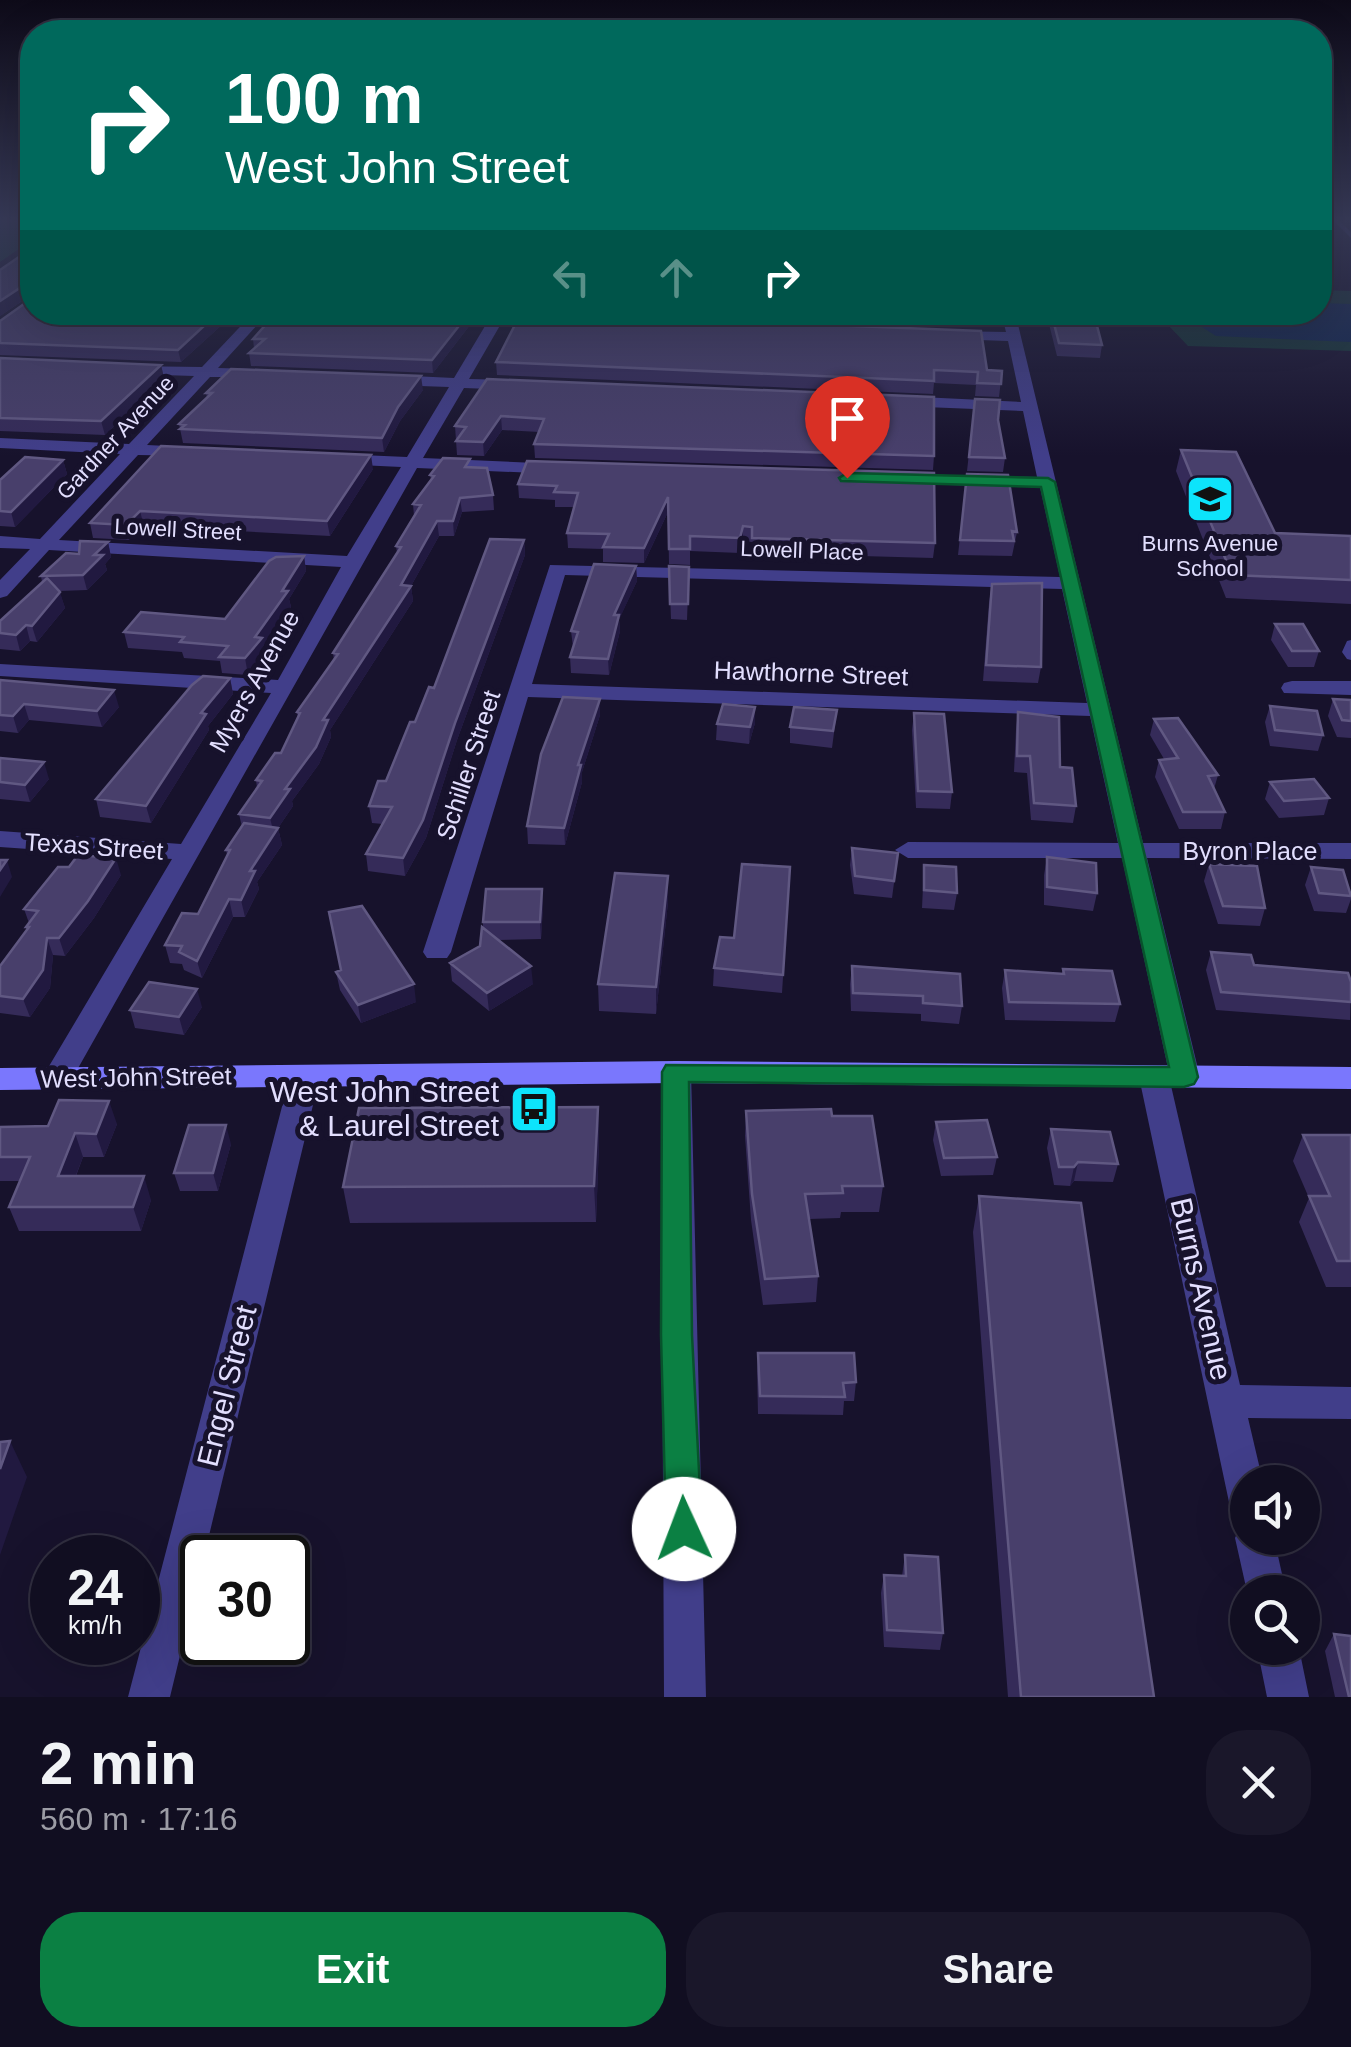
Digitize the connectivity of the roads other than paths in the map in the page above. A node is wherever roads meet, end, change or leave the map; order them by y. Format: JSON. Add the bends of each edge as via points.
{"nodes":[{"id":1,"x":250,"y":325,"type":"edge"},
{"id":2,"x":494,"y":325,"type":"edge"},
{"id":3,"x":1011,"y":325,"type":"edge"},
{"id":4,"x":940,"y":334,"type":"edge"},
{"id":5,"x":1014,"y":337,"type":"junction"},
{"id":6,"x":114,"y":368,"type":"edge"},
{"id":7,"x":206,"y":372,"type":"junction"},
{"id":8,"x":278,"y":375,"type":"edge"},
{"id":9,"x":372,"y":379,"type":"edge"},
{"id":10,"x":461,"y":383,"type":"junction"},
{"id":11,"x":532,"y":386,"type":"edge"},
{"id":12,"x":882,"y":400,"type":"edge"},
{"id":13,"x":1030,"y":407,"type":"junction"},
{"id":14,"x":0,"y":443,"type":"edge"},
{"id":15,"x":134,"y":449,"type":"junction"},
{"id":16,"x":208,"y":453,"type":"edge"},
{"id":17,"x":324,"y":458,"type":"edge"},
{"id":18,"x":415,"y":462,"type":"junction"},
{"id":19,"x":586,"y":471,"type":"edge"},
{"id":20,"x":878,"y":478,"type":"edge"},
{"id":21,"x":1048,"y":482,"type":"junction"},
{"id":22,"x":0,"y":542,"type":"edge"},
{"id":23,"x":44,"y":544,"type":"junction"},
{"id":24,"x":352,"y":562,"type":"junction"},
{"id":25,"x":1071,"y":584,"type":"junction"},
{"id":26,"x":0,"y":592,"type":"edge"},
{"id":27,"x":549,"y":594,"type":"joint"},
{"id":28,"x":1351,"y":644,"type":"edge"},
{"id":29,"x":1351,"y":657,"type":"edge"},
{"id":30,"x":0,"y":670,"type":"edge"},
{"id":31,"x":284,"y":686,"type":"junction"},
{"id":32,"x":1292,"y":688,"type":"dead end"},
{"id":33,"x":1351,"y":688,"type":"edge"},
{"id":34,"x":520,"y":690,"type":"junction"},
{"id":35,"x":1100,"y":710,"type":"junction"},
{"id":36,"x":0,"y":839,"type":"edge"},
{"id":37,"x":908,"y":850,"type":"dead end"},
{"id":38,"x":1132,"y":851,"type":"junction"},
{"id":39,"x":1351,"y":851,"type":"edge"},
{"id":40,"x":188,"y":852,"type":"junction"},
{"id":41,"x":437,"y":952,"type":"dead end"},
{"id":42,"x":676,"y":1072,"type":"junction"},
{"id":43,"x":305,"y":1076,"type":"junction"},
{"id":44,"x":1169,"y":1077,"type":"junction"},
{"id":45,"x":57,"y":1078,"type":"junction"},
{"id":46,"x":1351,"y":1078,"type":"edge"},
{"id":47,"x":0,"y":1079,"type":"edge"},
{"id":48,"x":1226,"y":1401,"type":"junction"},
{"id":49,"x":1351,"y":1403,"type":"edge"},
{"id":50,"x":1240,"y":1465,"type":"edge"},
{"id":51,"x":1281,"y":1665,"type":"edge"},
{"id":52,"x":149,"y":1697,"type":"edge"},
{"id":53,"x":685,"y":1697,"type":"edge"},
{"id":54,"x":1288,"y":1697,"type":"edge"}],
"edges":[{"from":1,"to":7,"type":"street","name":"Gardner Avenue"},
{"from":2,"to":10,"type":"street","name":"Myers Avenue"},
{"from":3,"to":5,"type":"street","name":"Burns Avenue"},
{"from":4,"to":5,"type":"street"},
{"from":5,"to":13,"type":"street","name":"Burns Avenue"},
{"from":6,"to":7,"type":"street"},
{"from":7,"to":8,"type":"street"},
{"from":7,"to":15,"type":"street","name":"Gardner Avenue"},
{"from":9,"to":10,"type":"street"},
{"from":10,"to":11,"type":"street"},
{"from":10,"to":18,"type":"street","name":"Myers Avenue"},
{"from":12,"to":13,"type":"street"},
{"from":13,"to":21,"type":"street","name":"Burns Avenue"},
{"from":14,"to":15,"type":"street"},
{"from":15,"to":16,"type":"street"},
{"from":15,"to":23,"type":"street","name":"Gardner Avenue"},
{"from":17,"to":18,"type":"street"},
{"from":18,"to":19,"type":"street"},
{"from":18,"to":24,"type":"street","name":"Myers Avenue"},
{"from":20,"to":21,"type":"street"},
{"from":21,"to":25,"type":"street","name":"Burns Avenue"},
{"from":22,"to":23,"type":"street","name":"Lowell Street"},
{"from":23,"to":24,"type":"street","name":"Lowell Street"},
{"from":23,"to":26,"type":"street","name":"Gardner Avenue"},
{"from":24,"to":31,"type":"street","name":"Myers Avenue"},
{"from":25,"to":27,"type":"street","name":"Lowell Place","via":[[557,569]]},
{"from":25,"to":35,"type":"street","name":"Burns Avenue"},
{"from":27,"to":34,"type":"street","name":"Schiller Street"},
{"from":28,"to":29,"type":"lane"},
{"from":30,"to":31,"type":"street"},
{"from":31,"to":40,"type":"street","name":"Myers Avenue"},
{"from":32,"to":33,"type":"street"},
{"from":34,"to":35,"type":"street","name":"Hawthorne Street"},
{"from":34,"to":41,"type":"street","name":"Schiller Street"},
{"from":35,"to":38,"type":"street","name":"Burns Avenue"},
{"from":36,"to":40,"type":"street","name":"Texas Street"},
{"from":37,"to":38,"type":"street","name":"Byron Place"},
{"from":38,"to":39,"type":"street","name":"Byron Place"},
{"from":38,"to":44,"type":"street","name":"Burns Avenue"},
{"from":40,"to":45,"type":"street","name":"Myers Avenue"},
{"from":42,"to":43,"type":"main road","name":"West John Street"},
{"from":42,"to":44,"type":"main road","name":"West John Street"},
{"from":42,"to":53,"type":"street"},
{"from":43,"to":45,"type":"main road","name":"West John Street"},
{"from":43,"to":52,"type":"street","name":"Engel Street"},
{"from":44,"to":46,"type":"main road","name":"West John Street"},
{"from":44,"to":48,"type":"street","name":"Burns Avenue"},
{"from":45,"to":47,"type":"main road","name":"West John Street"},
{"from":48,"to":49,"type":"street"},
{"from":48,"to":50,"type":"street","name":"Burns Avenue"},
{"from":51,"to":54,"type":"street"}]}
